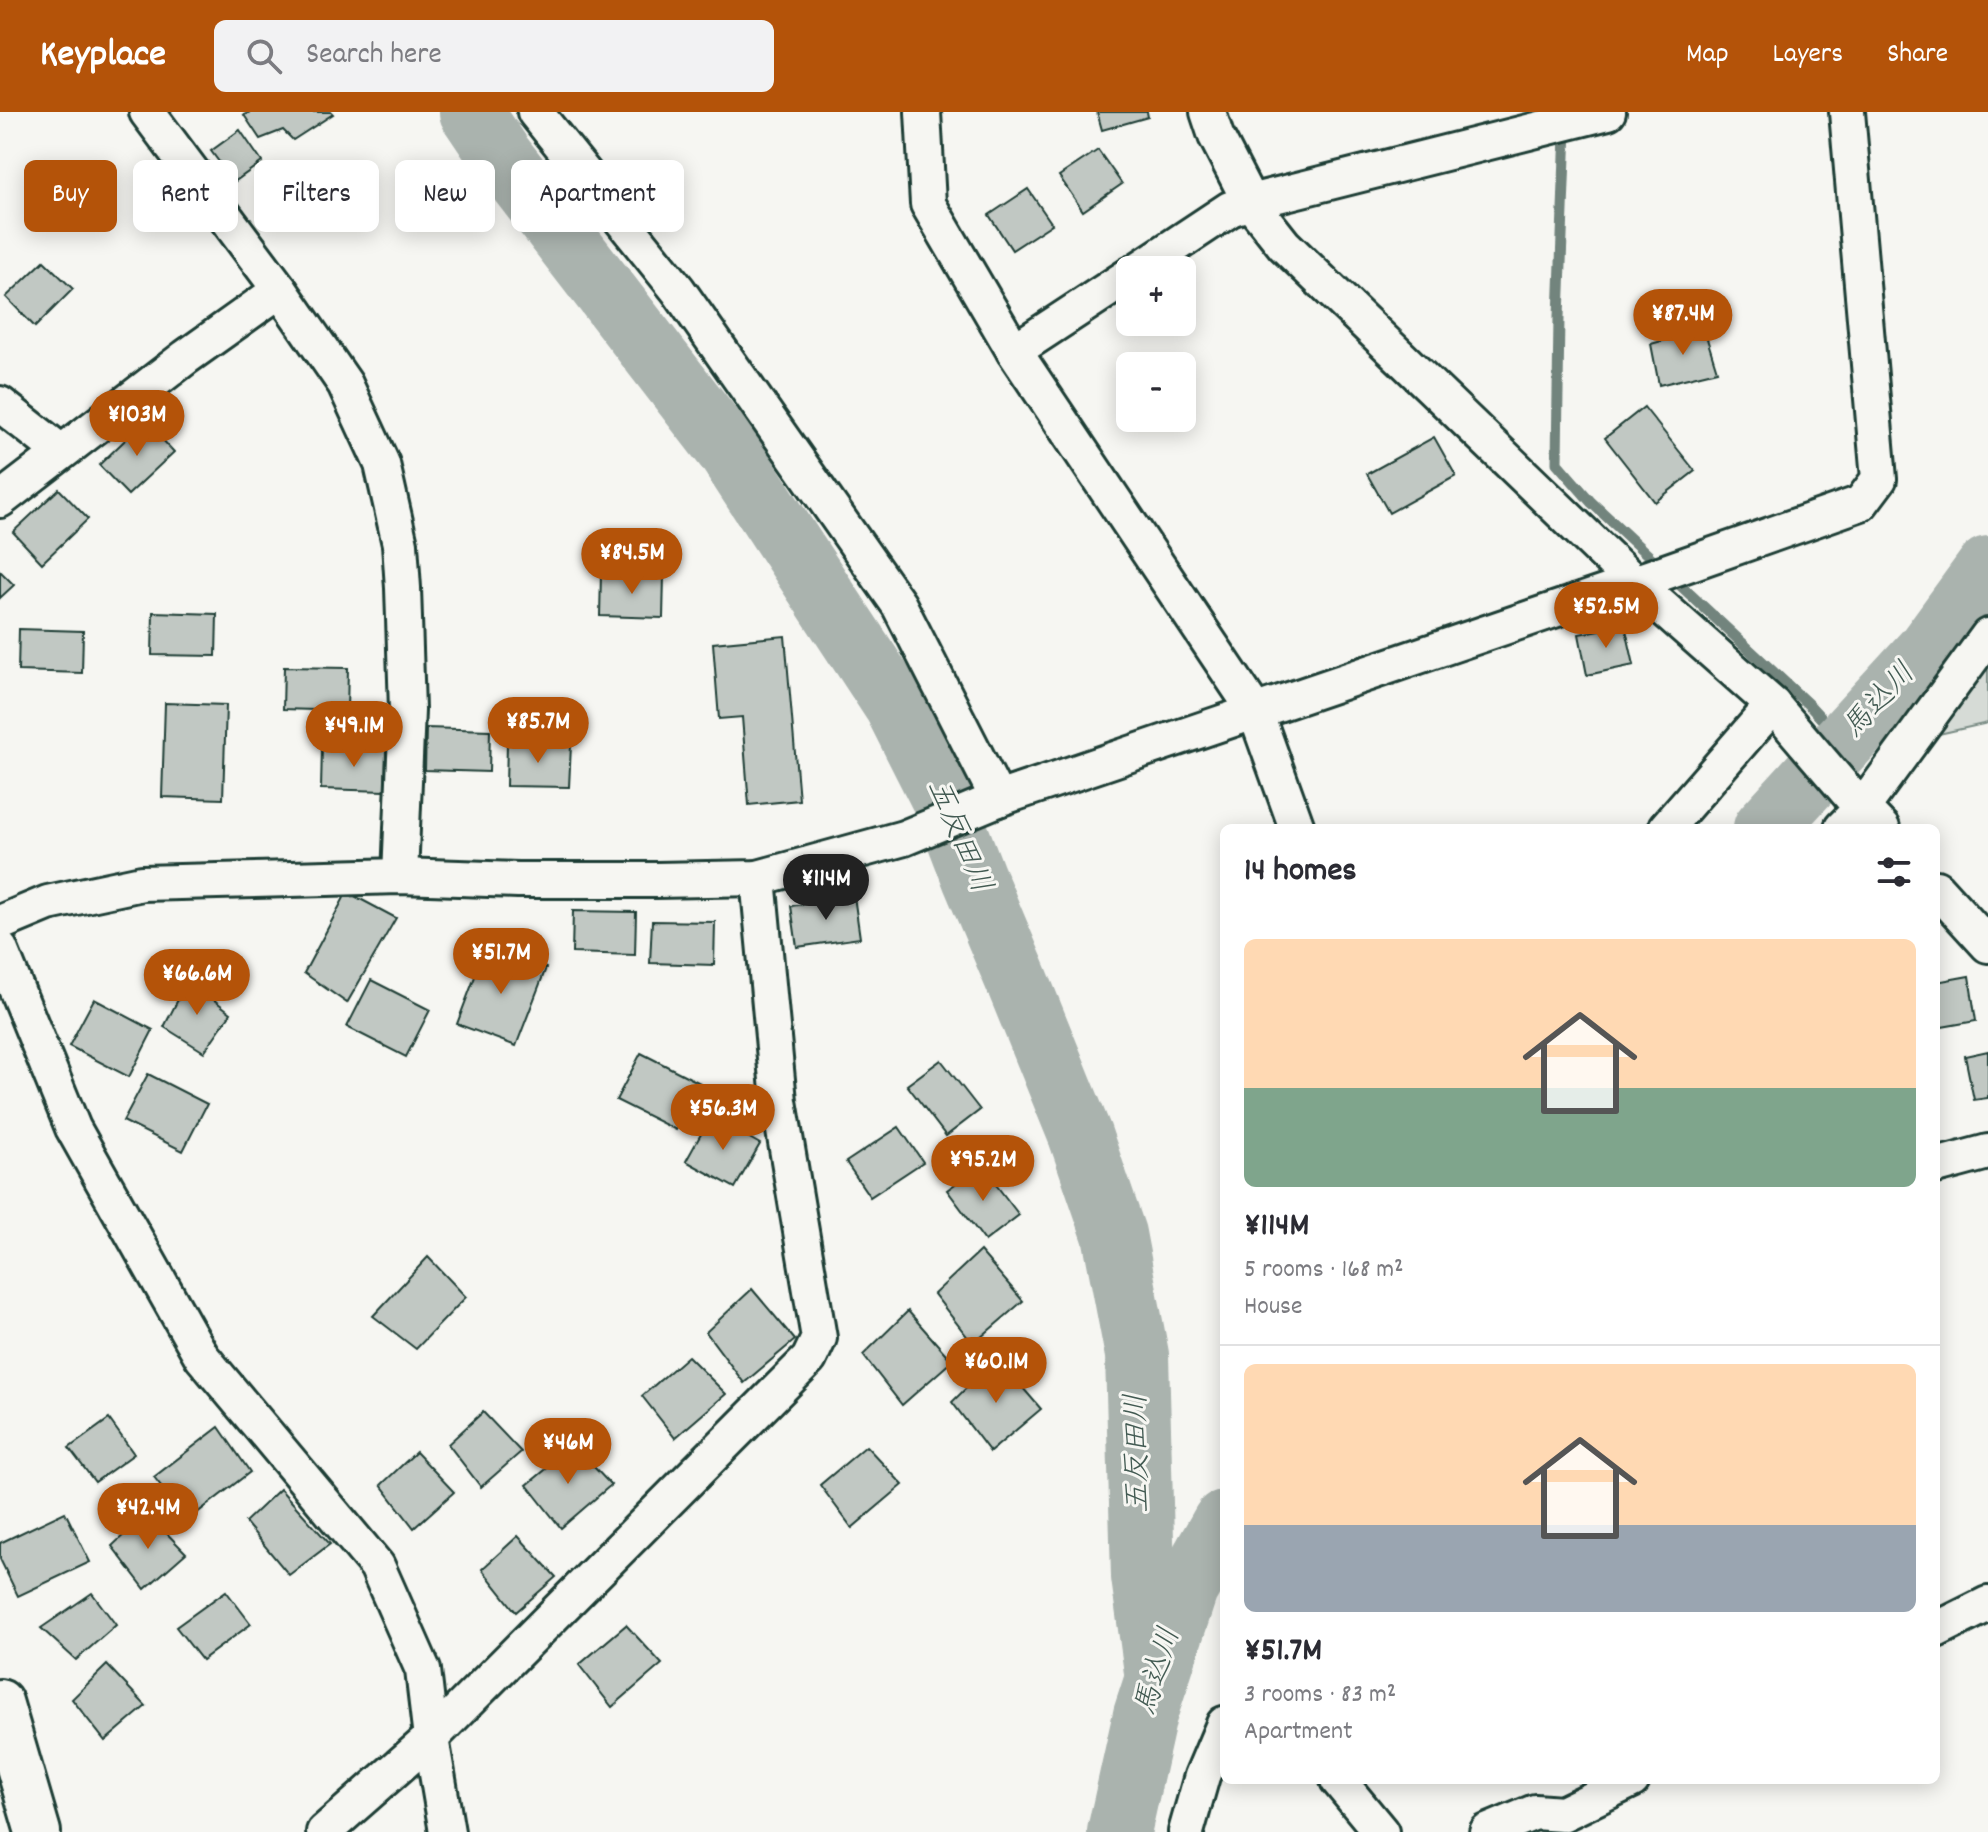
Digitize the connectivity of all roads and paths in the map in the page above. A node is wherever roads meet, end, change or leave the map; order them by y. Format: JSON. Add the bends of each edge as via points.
{"nodes":[{"id":1,"x":147,"y":112,"type":"edge"},
{"id":2,"x":923,"y":112,"type":"edge"},
{"id":3,"x":1208,"y":112,"type":"edge"},
{"id":4,"x":1847,"y":112,"type":"edge"},
{"id":5,"x":536,"y":113,"type":"edge"},
{"id":6,"x":1599,"y":114,"type":"edge"},
{"id":7,"x":1250,"y":202,"type":"junction"},
{"id":8,"x":1159,"y":256,"type":"edge"},
{"id":9,"x":1116,"y":284,"type":"edge"},
{"id":10,"x":280,"y":290,"type":"junction"},
{"id":11,"x":1014,"y":351,"type":"junction"},
{"id":12,"x":0,"y":404,"type":"edge"},
{"id":13,"x":61,"y":452,"type":"junction"},
{"id":14,"x":0,"y":500,"type":"edge"},
{"id":15,"x":1643,"y":580,"type":"junction"},
{"id":16,"x":1988,"y":636,"type":"edge"},
{"id":17,"x":1773,"y":705,"type":"junction"},
{"id":18,"x":1255,"y":711,"type":"junction"},
{"id":19,"x":998,"y":799,"type":"junction"},
{"id":20,"x":1859,"y":814,"type":"edge"},
{"id":21,"x":1296,"y":824,"type":"edge"},
{"id":22,"x":1669,"y":824,"type":"edge"},
{"id":23,"x":400,"y":876,"type":"junction"},
{"id":24,"x":758,"y":878,"type":"junction"},
{"id":25,"x":1940,"y":892,"type":"edge"},
{"id":26,"x":0,"y":923,"type":"edge"},
{"id":27,"x":1988,"y":945,"type":"edge"},
{"id":28,"x":0,"y":949,"type":"edge"},
{"id":29,"x":1988,"y":1152,"type":"edge"},
{"id":30,"x":1940,"y":1165,"type":"edge"},
{"id":31,"x":0,"y":1702,"type":"edge"},
{"id":32,"x":1220,"y":1733,"type":"edge"},
{"id":33,"x":431,"y":1738,"type":"junction"},
{"id":34,"x":1341,"y":1784,"type":"edge"},
{"id":35,"x":1624,"y":1784,"type":"edge"},
{"id":36,"x":38,"y":1832,"type":"edge"},
{"id":37,"x":324,"y":1832,"type":"edge"},
{"id":38,"x":447,"y":1832,"type":"edge"},
{"id":39,"x":1186,"y":1832,"type":"edge"},
{"id":40,"x":1381,"y":1832,"type":"edge"},
{"id":41,"x":1487,"y":1832,"type":"edge"}],
"edges":[{"from":1,"to":10,"type":"street"},
{"from":2,"to":11,"type":"street","via":[[928,204]]},
{"from":3,"to":7,"type":"street"},
{"from":4,"to":15,"type":"street","via":[[1879,479],[1861,503]]},
{"from":5,"to":19,"type":"street","via":[[678,290],[899,605]]},
{"from":6,"to":7,"type":"street"},
{"from":7,"to":8,"type":"street","via":[[1230,209]]},
{"from":7,"to":15,"type":"street","via":[[1284,245]]},
{"from":9,"to":11,"type":"street"},
{"from":10,"to":13,"type":"street"},
{"from":10,"to":23,"type":"street","via":[[345,384],[382,464],[400,544],[407,710]]},
{"from":11,"to":18,"type":"street"},
{"from":12,"to":13,"type":"street"},
{"from":13,"to":14,"type":"street"},
{"from":15,"to":17,"type":"street"},
{"from":15,"to":18,"type":"street"},
{"from":16,"to":20,"type":"street"},
{"from":17,"to":20,"type":"street"},
{"from":17,"to":22,"type":"street"},
{"from":18,"to":19,"type":"street"},
{"from":18,"to":21,"type":"street"},
{"from":19,"to":24,"type":"street","via":[[904,838]]},
{"from":23,"to":24,"type":"street"},
{"from":23,"to":26,"type":"street","via":[[142,883],[48,903]]},
{"from":24,"to":33,"type":"street","via":[[779,1101],[819,1338],[809,1359]]},
{"from":25,"to":27,"type":"street"},
{"from":28,"to":33,"type":"street","via":[[73,1128],[202,1357],[377,1566],[423,1670]]},
{"from":29,"to":30,"type":"street"},
{"from":31,"to":36,"type":"main road"},
{"from":32,"to":39,"type":"street"},
{"from":33,"to":37,"type":"street"},
{"from":33,"to":38,"type":"street"},
{"from":34,"to":40,"type":"street"},
{"from":35,"to":41,"type":"street","via":[[1562,1814],[1535,1812]]}]}
